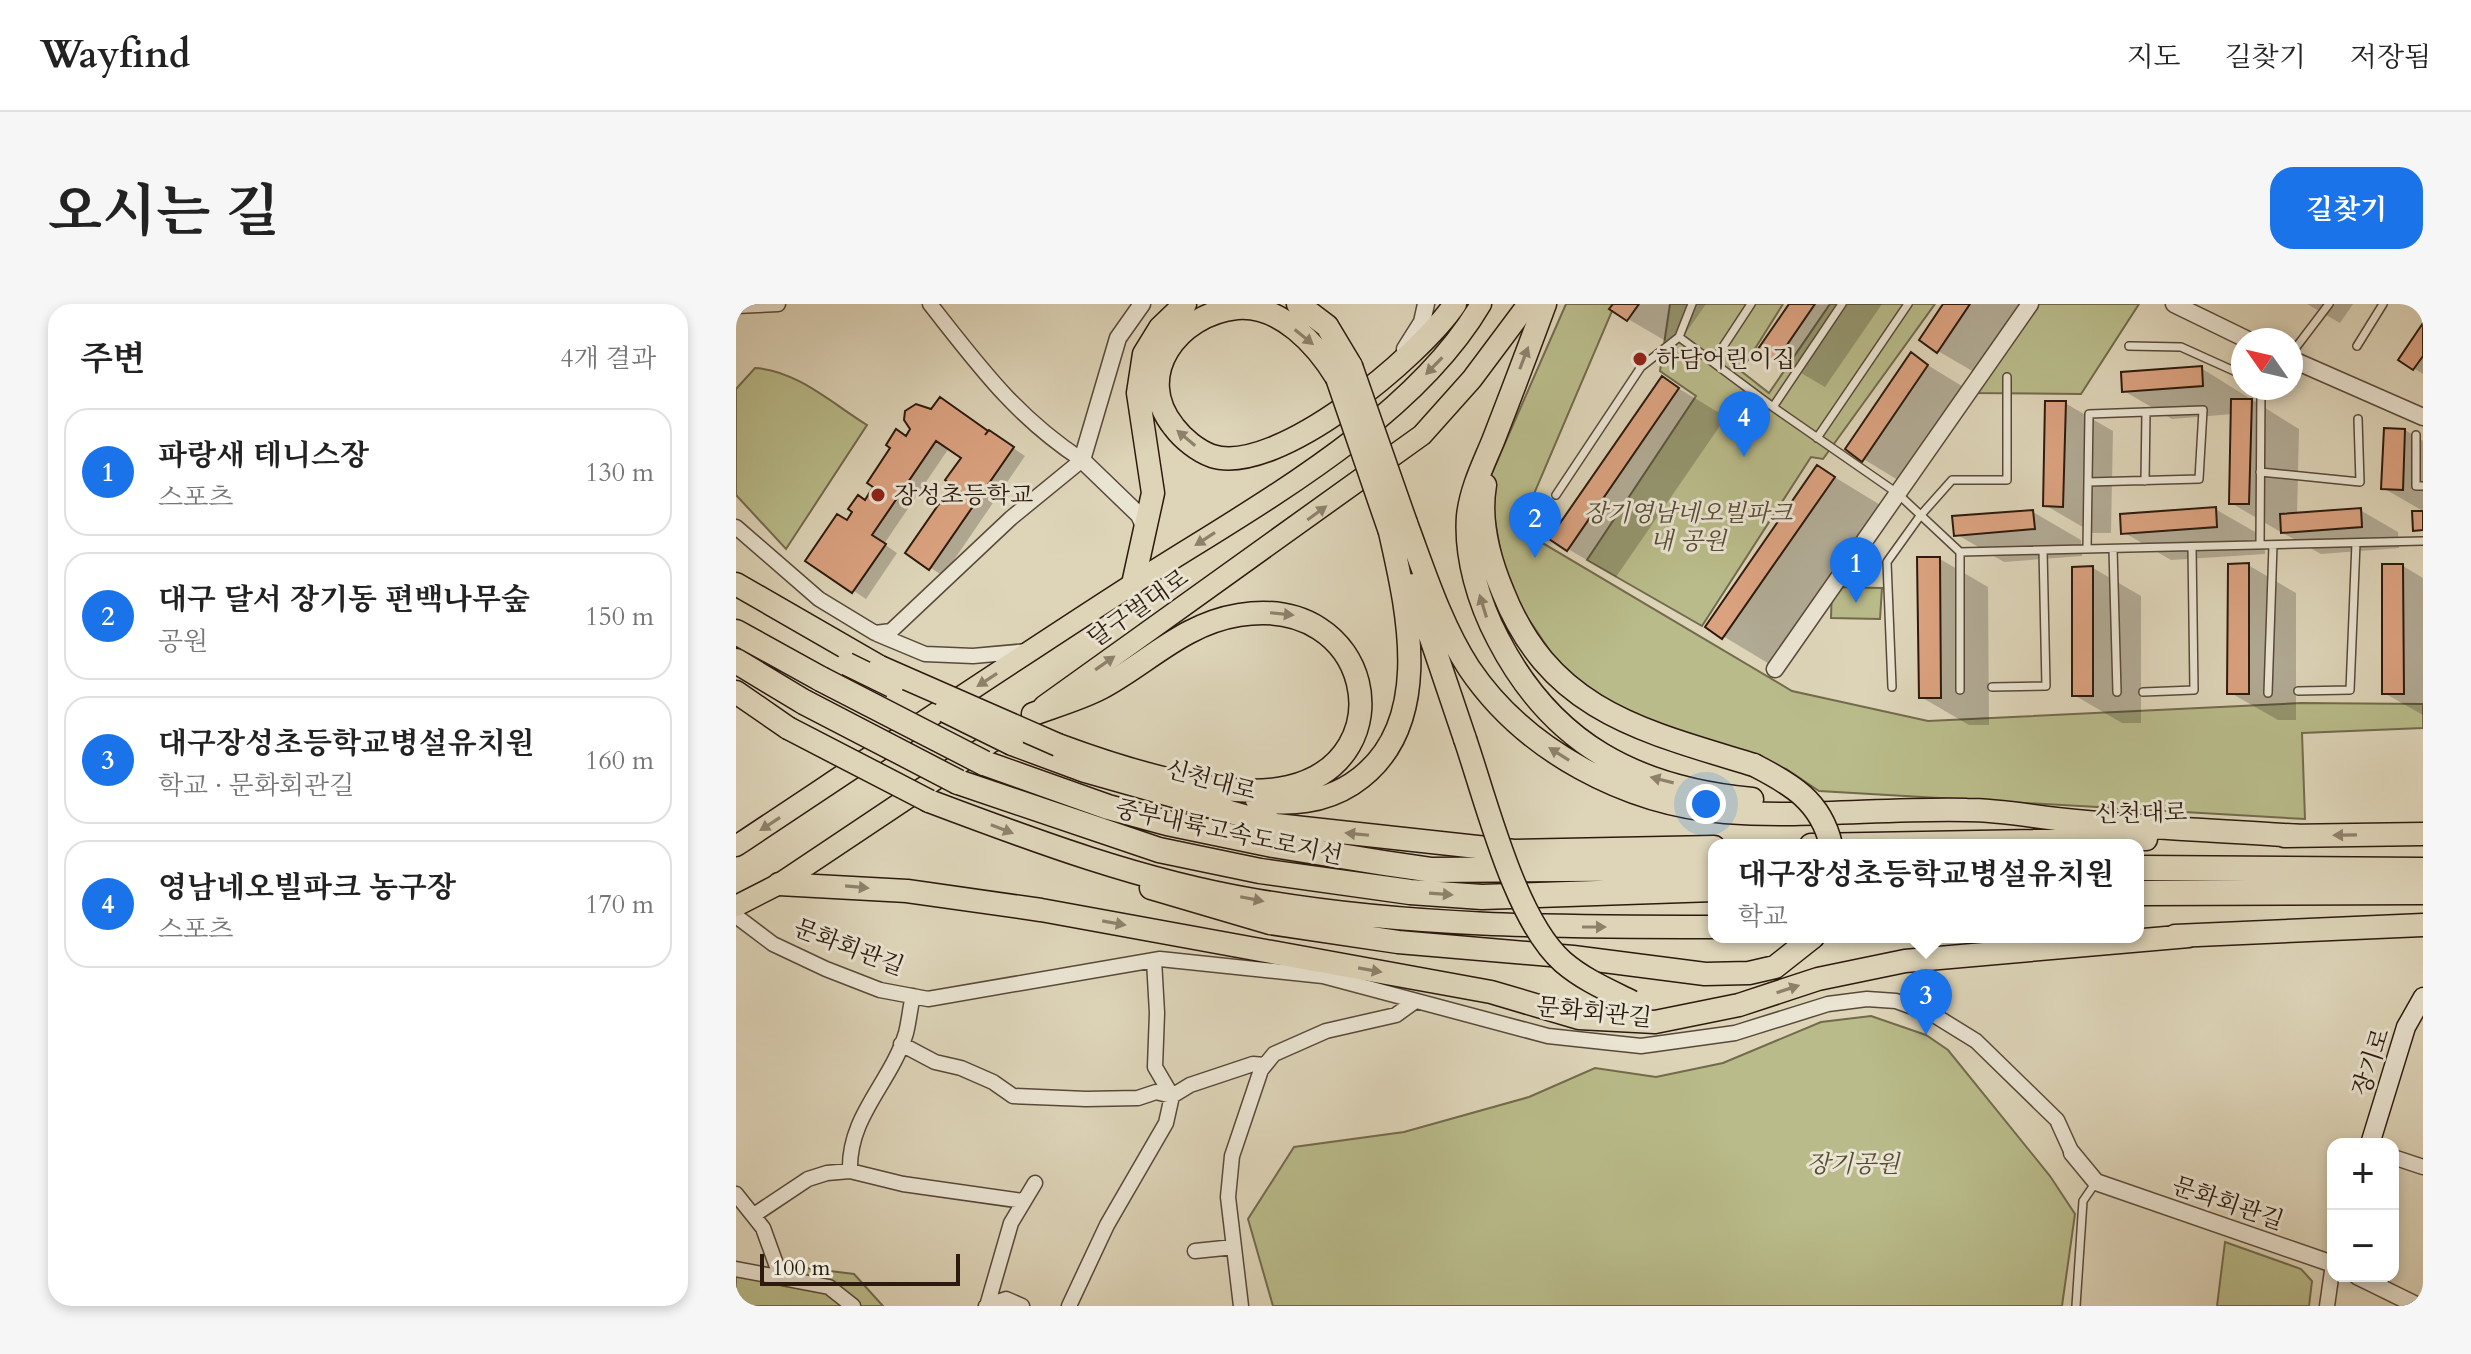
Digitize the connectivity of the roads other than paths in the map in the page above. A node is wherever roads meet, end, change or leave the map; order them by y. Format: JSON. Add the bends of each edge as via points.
{"nodes":[{"id":1,"x":778,"y":304,"type":"edge"},
{"id":2,"x":930,"y":304,"type":"edge"},
{"id":3,"x":1142,"y":304,"type":"edge"},
{"id":4,"x":1185,"y":304,"type":"edge"},
{"id":5,"x":1298,"y":304,"type":"edge"},
{"id":6,"x":1426,"y":304,"type":"edge"},
{"id":7,"x":1455,"y":304,"type":"edge"},
{"id":8,"x":1481,"y":304,"type":"edge"},
{"id":9,"x":1528,"y":304,"type":"edge"},
{"id":10,"x":1545,"y":304,"type":"edge"},
{"id":11,"x":1692,"y":304,"type":"edge"},
{"id":12,"x":1751,"y":304,"type":"edge"},
{"id":13,"x":1842,"y":304,"type":"edge"},
{"id":14,"x":1908,"y":304,"type":"edge"},
{"id":15,"x":2030,"y":304,"type":"edge"},
{"id":16,"x":2174,"y":304,"type":"edge"},
{"id":17,"x":2329,"y":304,"type":"edge"},
{"id":18,"x":2383,"y":304,"type":"edge"},
{"id":19,"x":736,"y":306,"type":"edge"},
{"id":20,"x":2231,"y":332,"type":"edge"},
{"id":21,"x":1679,"y":337,"type":"junction"},
{"id":22,"x":2303,"y":340,"type":"edge"},
{"id":23,"x":2129,"y":346,"type":"dead end"},
{"id":24,"x":2357,"y":346,"type":"dead end"},
{"id":25,"x":1713,"y":362,"type":"junction"},
{"id":26,"x":2303,"y":362,"type":"edge"},
{"id":27,"x":2231,"y":370,"type":"edge"},
{"id":28,"x":1344,"y":372,"type":"junction"},
{"id":29,"x":2007,"y":377,"type":"dead end"},
{"id":30,"x":1383,"y":379,"type":"junction"},
{"id":31,"x":2261,"y":400,"type":"edge"},
{"id":32,"x":1773,"y":407,"type":"junction"},
{"id":33,"x":2146,"y":412,"type":"junction"},
{"id":34,"x":2423,"y":417,"type":"edge"},
{"id":35,"x":2358,"y":419,"type":"dead end"},
{"id":36,"x":2416,"y":435,"type":"dead end"},
{"id":37,"x":1817,"y":438,"type":"junction"},
{"id":38,"x":1492,"y":442,"type":"junction"},
{"id":39,"x":1082,"y":460,"type":"junction"},
{"id":40,"x":2260,"y":472,"type":"junction"},
{"id":41,"x":2145,"y":481,"type":"junction"},
{"id":42,"x":2088,"y":482,"type":"junction"},
{"id":43,"x":2423,"y":486,"type":"edge"},
{"id":44,"x":1897,"y":493,"type":"junction"},
{"id":45,"x":1556,"y":495,"type":"dead end"},
{"id":46,"x":1920,"y":516,"type":"junction"},
{"id":47,"x":736,"y":527,"type":"edge"},
{"id":48,"x":1398,"y":528,"type":"junction"},
{"id":49,"x":1146,"y":530,"type":"junction"},
{"id":50,"x":2423,"y":541,"type":"edge"},
{"id":51,"x":2356,"y":543,"type":"junction"},
{"id":52,"x":2260,"y":545,"type":"junction"},
{"id":53,"x":2273,"y":545,"type":"junction"},
{"id":54,"x":2192,"y":547,"type":"junction"},
{"id":55,"x":2087,"y":549,"type":"junction"},
{"id":56,"x":2113,"y":549,"type":"junction"},
{"id":57,"x":2043,"y":550,"type":"junction"},
{"id":58,"x":2423,"y":550,"type":"edge"},
{"id":59,"x":1960,"y":552,"type":"junction"},
{"id":60,"x":736,"y":584,"type":"edge"},
{"id":61,"x":1133,"y":584,"type":"junction"},
{"id":62,"x":736,"y":599,"type":"edge"},
{"id":63,"x":736,"y":632,"type":"edge"},
{"id":64,"x":875,"y":633,"type":"junction"},
{"id":65,"x":1033,"y":650,"type":"junction"},
{"id":66,"x":736,"y":661,"type":"edge"},
{"id":67,"x":1775,"y":669,"type":"dead end"},
{"id":68,"x":1892,"y":687,"type":"dead end"},
{"id":69,"x":1992,"y":687,"type":"dead end"},
{"id":70,"x":1960,"y":690,"type":"dead end"},
{"id":71,"x":2298,"y":691,"type":"dead end"},
{"id":72,"x":736,"y":692,"type":"edge"},
{"id":73,"x":2117,"y":692,"type":"dead end"},
{"id":74,"x":2143,"y":692,"type":"dead end"},
{"id":75,"x":2268,"y":693,"type":"dead end"},
{"id":76,"x":1033,"y":714,"type":"junction"},
{"id":77,"x":1192,"y":784,"type":"junction"},
{"id":78,"x":1877,"y":811,"type":"junction"},
{"id":79,"x":2423,"y":834,"type":"edge"},
{"id":80,"x":2300,"y":836,"type":"junction"},
{"id":81,"x":1829,"y":839,"type":"edge"},
{"id":82,"x":2137,"y":839,"type":"edge"},
{"id":83,"x":736,"y":846,"type":"edge"},
{"id":84,"x":1708,"y":847,"type":"edge"},
{"id":85,"x":1072,"y":855,"type":"junction"},
{"id":86,"x":1708,"y":868,"type":"edge"},
{"id":87,"x":2144,"y":868,"type":"edge"},
{"id":88,"x":2423,"y":870,"type":"edge"},
{"id":89,"x":779,"y":884,"type":"junction"},
{"id":90,"x":1708,"y":889,"type":"edge"},
{"id":91,"x":2423,"y":892,"type":"edge"},
{"id":92,"x":2144,"y":893,"type":"edge"},
{"id":93,"x":736,"y":906,"type":"edge"},
{"id":94,"x":736,"y":916,"type":"edge"},
{"id":95,"x":2412,"y":925,"type":"edge"},
{"id":96,"x":1708,"y":927,"type":"edge"},
{"id":97,"x":2144,"y":935,"type":"edge"},
{"id":98,"x":2189,"y":936,"type":"junction"},
{"id":99,"x":2144,"y":940,"type":"edge"},
{"id":100,"x":1805,"y":943,"type":"edge"},
{"id":101,"x":2109,"y":943,"type":"edge"},
{"id":102,"x":1154,"y":960,"type":"junction"},
{"id":103,"x":913,"y":996,"type":"junction"},
{"id":104,"x":2423,"y":997,"type":"edge"},
{"id":105,"x":1414,"y":1002,"type":"junction"},
{"id":106,"x":1739,"y":1005,"type":"junction"},
{"id":107,"x":901,"y":1044,"type":"junction"},
{"id":108,"x":1265,"y":1065,"type":"junction"},
{"id":109,"x":1172,"y":1096,"type":"junction"},
{"id":110,"x":2372,"y":1138,"type":"edge"},
{"id":111,"x":2072,"y":1153,"type":"joint"},
{"id":112,"x":2399,"y":1159,"type":"edge"},
{"id":113,"x":2423,"y":1167,"type":"edge"},
{"id":114,"x":850,"y":1171,"type":"junction"},
{"id":115,"x":2096,"y":1182,"type":"junction"},
{"id":116,"x":1035,"y":1183,"type":"dead end"},
{"id":117,"x":736,"y":1194,"type":"edge"},
{"id":118,"x":1023,"y":1201,"type":"junction"},
{"id":119,"x":754,"y":1215,"type":"junction"},
{"id":120,"x":1234,"y":1247,"type":"junction"},
{"id":121,"x":1195,"y":1251,"type":"dead end"},
{"id":122,"x":2327,"y":1262,"type":"edge"},
{"id":123,"x":736,"y":1269,"type":"edge"},
{"id":124,"x":780,"y":1275,"type":"junction"},
{"id":125,"x":2330,"y":1282,"type":"edge"},
{"id":126,"x":2369,"y":1282,"type":"edge"},
{"id":127,"x":853,"y":1306,"type":"edge"},
{"id":128,"x":986,"y":1306,"type":"edge"},
{"id":129,"x":1022,"y":1306,"type":"edge"},
{"id":130,"x":1069,"y":1306,"type":"edge"},
{"id":131,"x":1241,"y":1306,"type":"edge"},
{"id":132,"x":2076,"y":1306,"type":"edge"},
{"id":133,"x":2327,"y":1306,"type":"edge"},
{"id":134,"x":2418,"y":1306,"type":"edge"}],
"edges":[{"from":1,"to":19,"type":"street"},
{"from":2,"to":39,"type":"street","via":[[1006,401]]},
{"from":3,"to":39,"type":"street","via":[[1118,338]]},
{"from":4,"to":49,"type":"highway","via":[[1160,328],[1144,354],[1138,393],[1153,493]]},
{"from":5,"to":28,"type":"highway","via":[[1327,326]]},
{"from":6,"to":30,"type":"street","via":[[1414,336]]},
{"from":7,"to":30,"type":"highway"},
{"from":8,"to":61,"type":"main road","name":"달구벌대로","one_way":true,"via":[[1462,336],[1395,406],[1204,541]]},
{"from":76,"to":9,"type":"main road","name":"달구벌대로","one_way":true,"via":[[1422,435]]},
{"from":38,"to":10,"type":"highway","one_way":true},
{"from":11,"to":21,"type":"lane"},
{"from":12,"to":25,"type":"lane"},
{"from":13,"to":32,"type":"lane"},
{"from":14,"to":37,"type":"lane"},
{"from":15,"to":44,"type":"street"},
{"from":16,"to":20,"type":"street"},
{"from":17,"to":22,"type":"lane"},
{"from":18,"to":24,"type":"lane"},
{"from":21,"to":25,"type":"lane"},
{"from":21,"to":45,"type":"lane","via":[[1641,367]]},
{"from":23,"to":27,"type":"lane","via":[[2181,347]]},
{"from":25,"to":32,"type":"lane"},
{"from":26,"to":34,"type":"street"},
{"from":30,"to":28,"type":"highway","one_way":true,"via":[[1305,433],[1255,456],[1213,456],[1184,439],[1161,411],[1155,389],[1162,357],[1179,334],[1218,311],[1241,307],[1271,314],[1300,332]]},
{"from":28,"to":48,"type":"highway","bridge":true},
{"from":29,"to":46,"type":"lane","via":[[2007,480],[1952,480]]},
{"from":31,"to":40,"type":"lane"},
{"from":32,"to":37,"type":"lane"},
{"from":33,"to":41,"type":"lane"},
{"from":33,"to":41,"type":"lane","via":[[2203,410],[2199,479]]},
{"from":33,"to":42,"type":"lane","via":[[2089,414]]},
{"from":35,"to":40,"type":"lane","via":[[2360,482]]},
{"from":36,"to":43,"type":"lane","via":[[2416,486]]},
{"from":37,"to":44,"type":"lane"},
{"from":78,"to":38,"type":"highway","one_way":true,"via":[[1727,797],[1644,775],[1602,755],[1538,704],[1484,614],[1469,549],[1468,515]]},
{"from":38,"to":81,"type":"highway","bridge":true,"via":[[1483,499],[1490,562],[1514,621],[1544,665],[1607,714],[1654,736],[1754,765],[1797,787],[1816,807]]},
{"from":39,"to":49,"type":"street","via":[[1139,515]]},
{"from":39,"to":64,"type":"street","via":[[1011,518],[891,631]]},
{"from":40,"to":52,"type":"lane"},
{"from":41,"to":42,"type":"lane"},
{"from":42,"to":55,"type":"lane"},
{"from":44,"to":46,"type":"lane"},
{"from":44,"to":67,"type":"street"},
{"from":46,"to":59,"type":"lane"},
{"from":46,"to":68,"type":"lane","via":[[1887,562]]},
{"from":47,"to":64,"type":"street","via":[[819,599]]},
{"from":48,"to":77,"type":"highway","via":[[1409,673],[1400,723],[1377,762],[1346,788],[1306,801],[1269,802]]},
{"from":78,"to":48,"type":"highway","one_way":true,"via":[[1727,812],[1680,806],[1592,774],[1500,707],[1469,667]]},
{"from":48,"to":106,"type":"highway","bridge":true,"via":[[1516,887],[1537,928],[1560,959],[1582,977],[1632,1002],[1663,1011]]},
{"from":49,"to":61,"type":"highway"},
{"from":50,"to":51,"type":"lane"},
{"from":50,"to":58,"type":"lane"},
{"from":51,"to":53,"type":"lane"},
{"from":51,"to":71,"type":"lane","via":[[2350,690]]},
{"from":52,"to":53,"type":"lane"},
{"from":52,"to":54,"type":"lane"},
{"from":53,"to":75,"type":"lane"},
{"from":54,"to":56,"type":"lane"},
{"from":54,"to":74,"type":"lane","via":[[2194,690]]},
{"from":55,"to":56,"type":"lane"},
{"from":55,"to":57,"type":"lane"},
{"from":56,"to":73,"type":"lane"},
{"from":57,"to":59,"type":"lane"},
{"from":57,"to":69,"type":"lane","via":[[2046,686]]},
{"from":59,"to":70,"type":"lane"},
{"from":60,"to":77,"type":"highway","bridge":true,"via":[[880,667],[1058,745]]},
{"from":61,"to":65,"type":"main road","name":"달구벌대로"},
{"from":84,"to":62,"type":"highway","name":"신천대로","one_way":true,"bridge":true,"via":[[1514,851],[1276,825],[1085,771],[1012,744],[847,664]]},
{"from":63,"to":86,"type":"highway","name":"중부내륙고속도로지선","bridge":true,"via":[[984,763],[1108,807],[1204,832],[1420,869]]},
{"from":64,"to":65,"type":"street","via":[[925,654]]},
{"from":65,"to":83,"type":"main road","name":"달구벌대로","one_way":true},
{"from":66,"to":90,"type":"highway","name":"중부내륙고속도로지선","one_way":true,"bridge":true,"via":[[958,782],[1159,850],[1410,892],[1482,897]]},
{"from":72,"to":85,"type":"highway","one_way":true,"bridge":true,"via":[[788,728],[929,801]]},
{"from":76,"to":77,"type":"highway","one_way":true,"via":[[1101,688],[1162,646],[1219,619],[1295,615],[1335,639],[1351,661],[1362,697],[1355,729],[1331,764],[1310,780],[1276,789]]},
{"from":76,"to":89,"type":"main road","name":"달구벌대로"},
{"from":78,"to":80,"type":"highway","via":[[1971,810]]},
{"from":79,"to":80,"type":"highway","name":"신천대로","one_way":true},
{"from":80,"to":82,"type":"highway","name":"신천대로"},
{"from":85,"to":96,"type":"highway","one_way":true,"via":[[1252,900],[1385,917],[1499,927]]},
{"from":85,"to":100,"type":"highway","via":[[1177,897],[1270,923],[1398,942],[1705,974],[1775,967]]},
{"from":87,"to":88,"type":"highway"},
{"from":89,"to":93,"type":"main road","name":"달구벌대로"},
{"from":89,"to":106,"type":"highway","one_way":true,"via":[[907,891],[1041,910],[1491,992],[1579,1018],[1655,1022]]},
{"from":91,"to":92,"type":"highway"},
{"from":94,"to":103,"type":"street","name":"문화회관길","via":[[773,944],[826,969],[880,990]]},
{"from":95,"to":98,"type":"highway"},
{"from":97,"to":98,"type":"highway"},
{"from":99,"to":98,"type":"highway","one_way":true},
{"from":106,"to":101,"type":"highway","one_way":true,"via":[[1818,979],[1905,961]]},
{"from":102,"to":103,"type":"street","name":"문화회관길","via":[[928,999]]},
{"from":102,"to":105,"type":"street","name":"문화회관길","via":[[1323,976]]},
{"from":102,"to":109,"type":"street","via":[[1155,1067]]},
{"from":103,"to":107,"type":"street"},
{"from":104,"to":110,"type":"main road","name":"장기로","via":[[2406,1027]]},
{"from":105,"to":108,"type":"street","via":[[1396,1015],[1326,1031],[1274,1054]]},
{"from":105,"to":111,"type":"street","name":"문화회관길","via":[[1548,1036],[1641,1046],[1735,1033],[1828,1004],[1896,1001],[1934,1015],[1976,1041],[2057,1120]]},
{"from":107,"to":109,"type":"street","via":[[993,1082],[1013,1096]]},
{"from":107,"to":114,"type":"street","via":[[856,1126]]},
{"from":108,"to":109,"type":"street","via":[[1253,1064],[1190,1085]]},
{"from":108,"to":120,"type":"street","via":[[1232,1156],[1228,1197]]},
{"from":109,"to":130,"type":"street","via":[[1166,1123],[1107,1225]]},
{"from":111,"to":115,"type":"street","name":"문화회관길"},
{"from":112,"to":113,"type":"street"},
{"from":114,"to":118,"type":"street"},
{"from":114,"to":119,"type":"street","via":[[808,1179]]},
{"from":115,"to":122,"type":"street","name":"문화회관길"},
{"from":115,"to":132,"type":"lane","via":[[2083,1201]]},
{"from":116,"to":118,"type":"street"},
{"from":117,"to":119,"type":"street"},
{"from":118,"to":128,"type":"street","via":[[1011,1223]]},
{"from":119,"to":124,"type":"street"},
{"from":120,"to":121,"type":"street"},
{"from":120,"to":131,"type":"street"},
{"from":123,"to":124,"type":"street"},
{"from":124,"to":127,"type":"street","via":[[829,1287]]},
{"from":125,"to":133,"type":"street"},
{"from":126,"to":134,"type":"street"},
{"from":128,"to":129,"type":"street","via":[[1006,1299]]}]}
